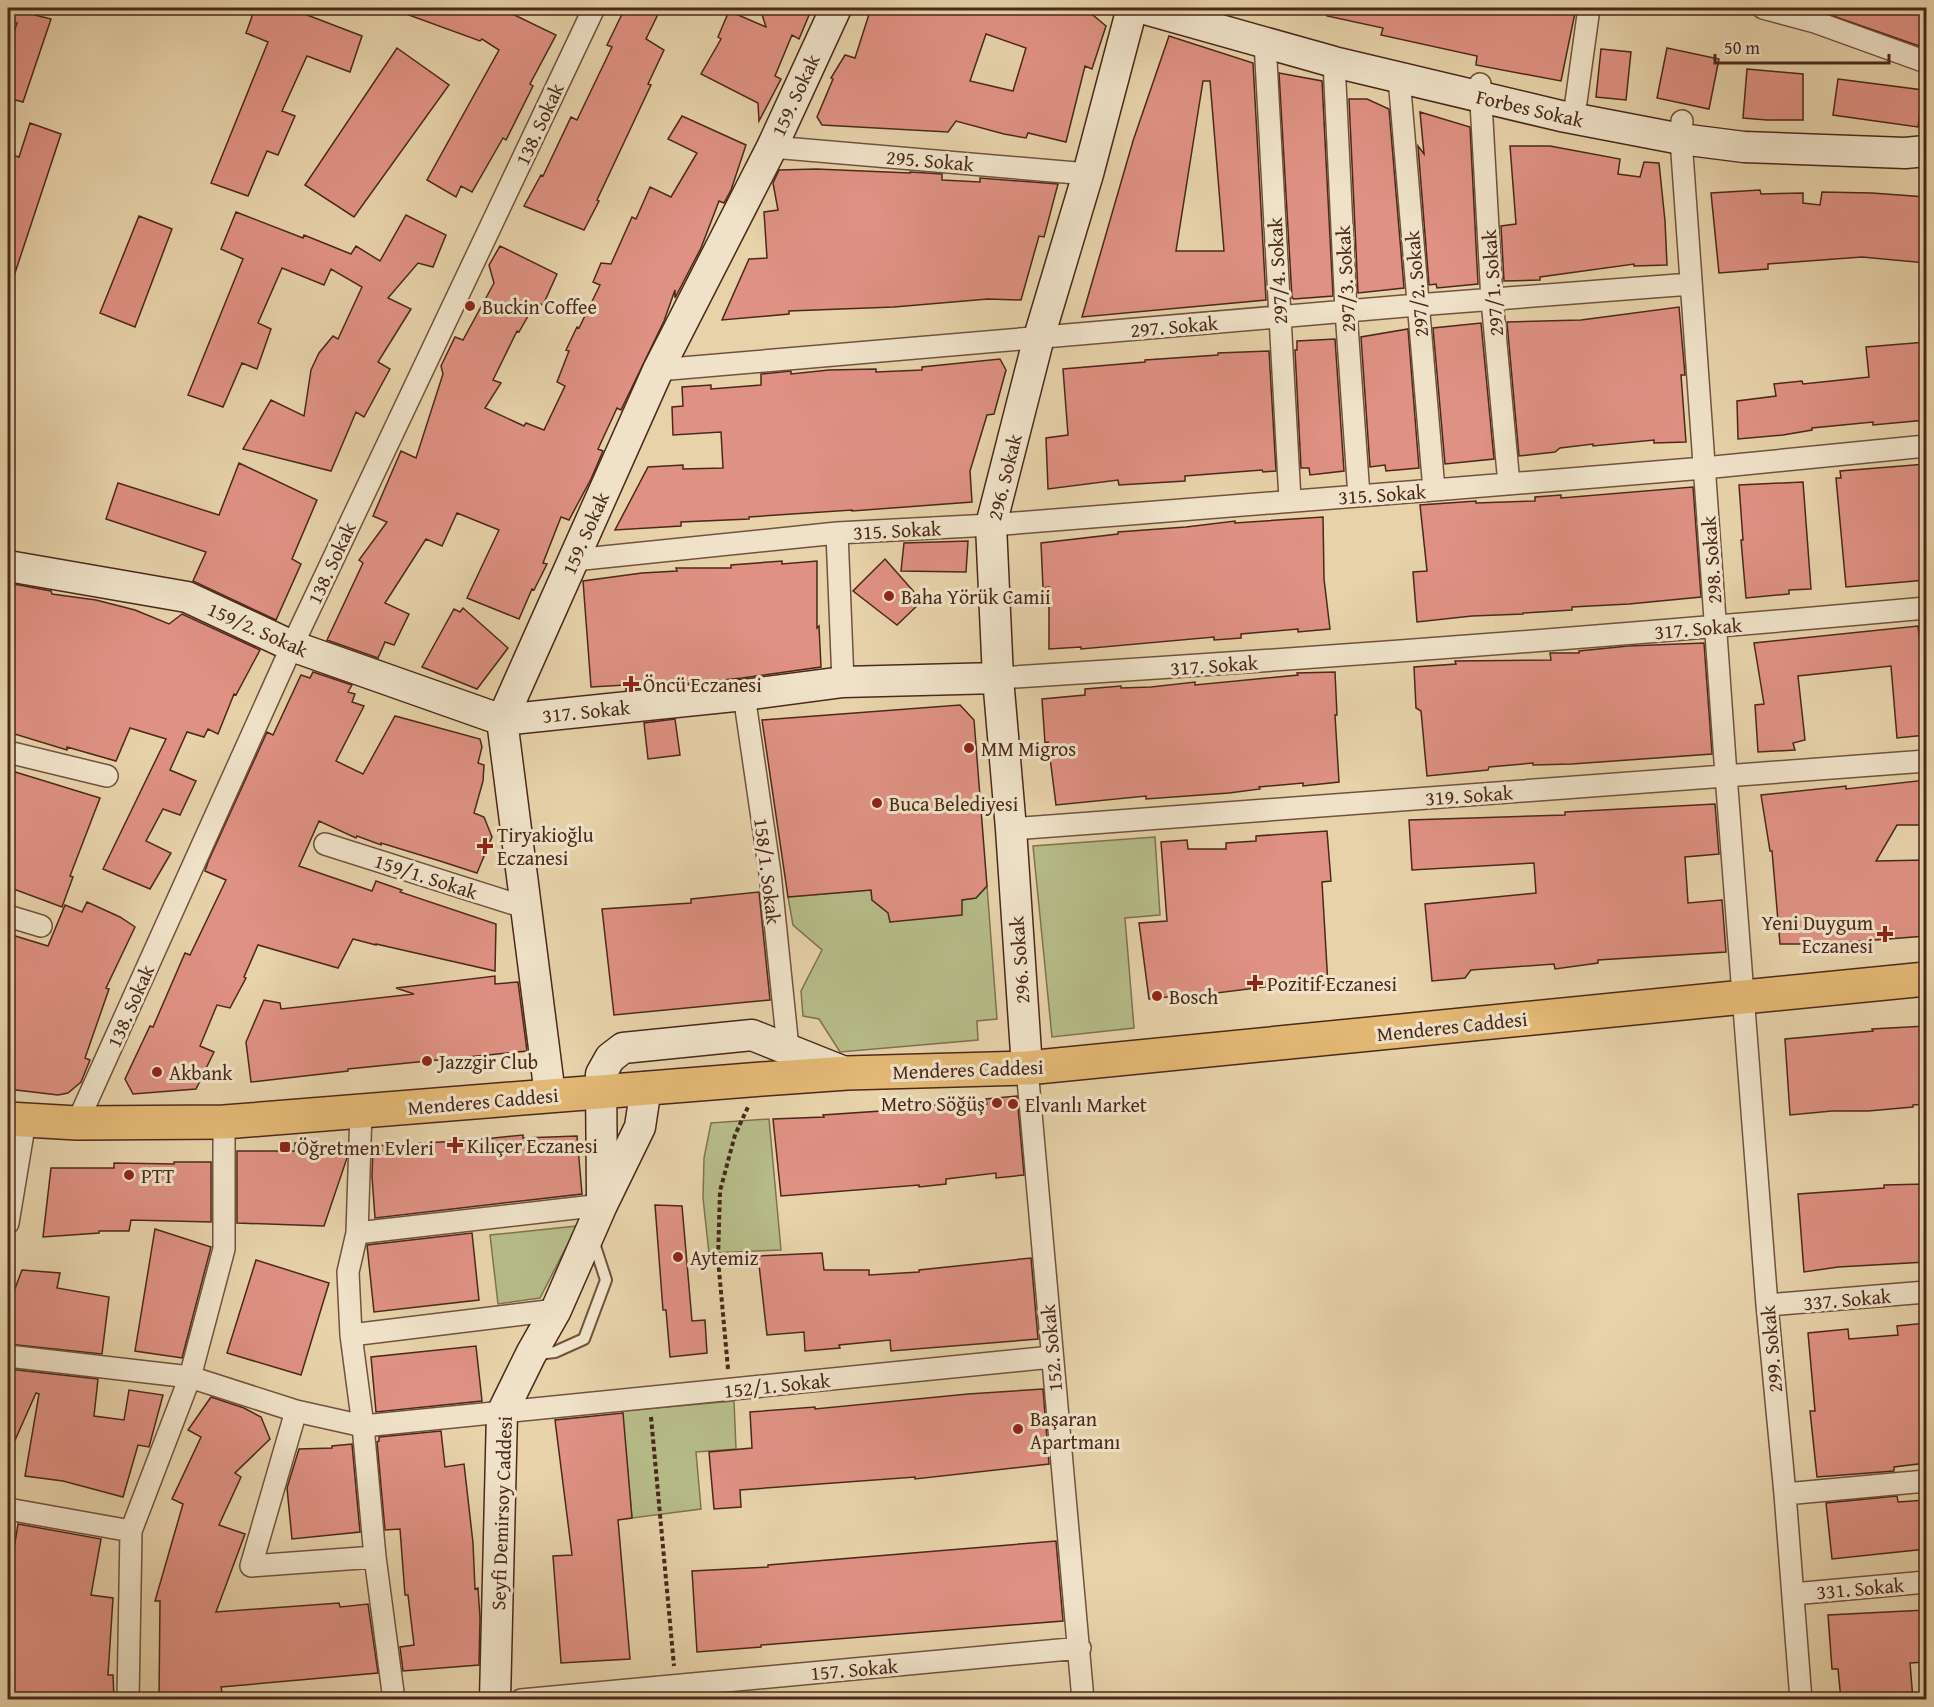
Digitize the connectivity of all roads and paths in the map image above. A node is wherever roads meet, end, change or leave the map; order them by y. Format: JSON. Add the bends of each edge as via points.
{"nodes":[{"id":1,"x":594,"y":8,"type":"edge"},
{"id":2,"x":836,"y":8,"type":"edge"},
{"id":3,"x":1132,"y":8,"type":"edge"},
{"id":4,"x":1142,"y":8,"type":"edge"},
{"id":5,"x":1205,"y":8,"type":"edge"},
{"id":6,"x":1589,"y":8,"type":"edge"},
{"id":7,"x":1762,"y":8,"type":"edge"},
{"id":8,"x":1265,"y":42,"type":"junction"},
{"id":9,"x":1334,"y":62,"type":"junction"},
{"id":10,"x":1926,"y":62,"type":"edge"},
{"id":11,"x":1400,"y":78,"type":"junction"},
{"id":12,"x":1480,"y":89,"type":"junction"},
{"id":13,"x":1576,"y":102,"type":"junction"},
{"id":14,"x":1682,"y":130,"type":"junction"},
{"id":15,"x":1926,"y":140,"type":"edge"},
{"id":16,"x":772,"y":147,"type":"junction"},
{"id":17,"x":1926,"y":151,"type":"edge"},
{"id":18,"x":1088,"y":174,"type":"junction"},
{"id":19,"x":1691,"y":284,"type":"junction"},
{"id":20,"x":1492,"y":300,"type":"junction"},
{"id":21,"x":1417,"y":305,"type":"junction"},
{"id":22,"x":1346,"y":311,"type":"junction"},
{"id":23,"x":1279,"y":317,"type":"junction"},
{"id":24,"x":1040,"y":337,"type":"junction"},
{"id":25,"x":658,"y":370,"type":"junction"},
{"id":26,"x":1926,"y":446,"type":"edge"},
{"id":27,"x":1704,"y":468,"type":"junction"},
{"id":28,"x":1509,"y":484,"type":"junction"},
{"id":29,"x":1434,"y":490,"type":"junction"},
{"id":30,"x":1359,"y":496,"type":"junction"},
{"id":31,"x":1290,"y":500,"type":"junction"},
{"id":32,"x":992,"y":525,"type":"junction"},
{"id":33,"x":837,"y":533,"type":"junction"},
{"id":34,"x":574,"y":560,"type":"junction"},
{"id":35,"x":8,"y":566,"type":"edge"},
{"id":36,"x":1926,"y":608,"type":"edge"},
{"id":37,"x":1715,"y":627,"type":"junction"},
{"id":38,"x":292,"y":646,"type":"junction"},
{"id":39,"x":998,"y":678,"type":"junction"},
{"id":40,"x":843,"y":682,"type":"junction"},
{"id":41,"x":744,"y":695,"type":"junction"},
{"id":42,"x":502,"y":720,"type":"junction"},
{"id":43,"x":8,"y":752,"type":"edge"},
{"id":44,"x":1926,"y":761,"type":"edge"},
{"id":45,"x":1726,"y":775,"type":"junction"},
{"id":46,"x":107,"y":776,"type":"dead end"},
{"id":47,"x":1011,"y":829,"type":"junction"},
{"id":48,"x":325,"y":844,"type":"dead end"},
{"id":49,"x":527,"y":908,"type":"junction"},
{"id":50,"x":8,"y":916,"type":"edge"},
{"id":51,"x":41,"y":926,"type":"dead end"},
{"id":52,"x":1926,"y":979,"type":"edge"},
{"id":53,"x":1743,"y":997,"type":"junction"},
{"id":54,"x":788,"y":1048,"type":"junction"},
{"id":55,"x":1027,"y":1068,"type":"junction"},
{"id":56,"x":847,"y":1073,"type":"junction"},
{"id":57,"x":762,"y":1079,"type":"junction"},
{"id":58,"x":646,"y":1087,"type":"junction"},
{"id":59,"x":603,"y":1091,"type":"junction"},
{"id":60,"x":550,"y":1095,"type":"junction"},
{"id":61,"x":361,"y":1112,"type":"junction"},
{"id":62,"x":16,"y":1120,"type":"edge"},
{"id":63,"x":224,"y":1122,"type":"junction"},
{"id":64,"x":77,"y":1123,"type":"junction"},
{"id":65,"x":602,"y":1205,"type":"junction"},
{"id":66,"x":8,"y":1223,"type":"edge"},
{"id":67,"x":357,"y":1233,"type":"junction"},
{"id":68,"x":591,"y":1233,"type":"junction"},
{"id":69,"x":1926,"y":1292,"type":"edge"},
{"id":70,"x":1767,"y":1305,"type":"junction"},
{"id":71,"x":556,"y":1310,"type":"junction"},
{"id":72,"x":351,"y":1335,"type":"junction"},
{"id":73,"x":531,"y":1354,"type":"junction"},
{"id":74,"x":8,"y":1356,"type":"edge"},
{"id":75,"x":1052,"y":1357,"type":"junction"},
{"id":76,"x":190,"y":1377,"type":"junction"},
{"id":77,"x":730,"y":1390,"type":"junction"},
{"id":78,"x":649,"y":1398,"type":"junction"},
{"id":79,"x":296,"y":1411,"type":"junction"},
{"id":80,"x":502,"y":1413,"type":"junction"},
{"id":81,"x":363,"y":1426,"type":"junction"},
{"id":82,"x":1926,"y":1481,"type":"edge"},
{"id":83,"x":1785,"y":1494,"type":"junction"},
{"id":84,"x":8,"y":1509,"type":"edge"},
{"id":85,"x":131,"y":1531,"type":"junction"},
{"id":86,"x":375,"y":1557,"type":"junction"},
{"id":87,"x":1926,"y":1582,"type":"edge"},
{"id":88,"x":1793,"y":1594,"type":"junction"},
{"id":89,"x":1080,"y":1648,"type":"junction"},
{"id":90,"x":676,"y":1685,"type":"junction"},
{"id":91,"x":128,"y":1700,"type":"edge"},
{"id":92,"x":394,"y":1700,"type":"edge"},
{"id":93,"x":495,"y":1700,"type":"edge"},
{"id":94,"x":521,"y":1700,"type":"edge"},
{"id":95,"x":1083,"y":1700,"type":"edge"},
{"id":96,"x":1801,"y":1700,"type":"edge"}],
"edges":[{"from":1,"to":38,"type":"street","name":"138. Sokak"},
{"from":2,"to":16,"type":"street","name":"159. Sokak"},
{"from":3,"to":18,"type":"street","name":"296. Sokak"},
{"from":4,"to":8,"type":"street","name":"Forbes Sokak"},
{"from":5,"to":12,"type":"street","name":"Forbes Sokak"},
{"from":6,"to":13,"type":"street"},
{"from":7,"to":10,"type":"street","via":[[1815,22]]},
{"from":8,"to":9,"type":"street","name":"Forbes Sokak"},
{"from":8,"to":23,"type":"street","name":"297/4. Sokak"},
{"from":9,"to":11,"type":"street","name":"Forbes Sokak"},
{"from":9,"to":22,"type":"street","name":"297/3. Sokak"},
{"from":11,"to":12,"type":"street","name":"Forbes Sokak"},
{"from":11,"to":21,"type":"street","name":"297/2. Sokak"},
{"from":12,"to":13,"type":"street","name":"Forbes Sokak"},
{"from":12,"to":14,"type":"street","name":"Forbes Sokak","via":[[1561,116]]},
{"from":12,"to":20,"type":"street","name":"297/1. Sokak"},
{"from":13,"to":14,"type":"street","name":"Forbes Sokak"},
{"from":14,"to":15,"type":"street","name":"Forbes Sokak","via":[[1745,129]]},
{"from":14,"to":17,"type":"street","name":"Forbes Sokak","via":[[1744,147]]},
{"from":14,"to":19,"type":"street","name":"298. Sokak"},
{"from":16,"to":18,"type":"street","name":"295. Sokak"},
{"from":16,"to":25,"type":"street","name":"159. Sokak"},
{"from":18,"to":24,"type":"street","name":"296. Sokak"},
{"from":19,"to":20,"type":"street","name":"297. Sokak"},
{"from":19,"to":27,"type":"street","name":"298. Sokak"},
{"from":20,"to":21,"type":"street","name":"297. Sokak"},
{"from":20,"to":28,"type":"street","name":"297/1. Sokak"},
{"from":21,"to":22,"type":"street","name":"297. Sokak"},
{"from":21,"to":29,"type":"street","name":"297/2. Sokak"},
{"from":22,"to":23,"type":"street","name":"297. Sokak"},
{"from":22,"to":30,"type":"street","name":"297/3. Sokak"},
{"from":23,"to":24,"type":"street","name":"297. Sokak"},
{"from":23,"to":31,"type":"street","name":"297/4. Sokak"},
{"from":24,"to":25,"type":"street","name":"297. Sokak"},
{"from":24,"to":32,"type":"street","name":"296. Sokak"},
{"from":25,"to":34,"type":"street","name":"159. Sokak"},
{"from":26,"to":27,"type":"street","name":"315. Sokak"},
{"from":27,"to":28,"type":"street","name":"315. Sokak"},
{"from":27,"to":37,"type":"street","name":"298. Sokak"},
{"from":28,"to":29,"type":"street","name":"315. Sokak"},
{"from":29,"to":30,"type":"street","name":"315. Sokak"},
{"from":30,"to":31,"type":"street","name":"315. Sokak"},
{"from":31,"to":32,"type":"street","name":"315. Sokak"},
{"from":32,"to":33,"type":"street","name":"315. Sokak"},
{"from":32,"to":39,"type":"street","name":"296. Sokak"},
{"from":33,"to":34,"type":"street","name":"315. Sokak"},
{"from":33,"to":40,"type":"street","name":"315. Sokak"},
{"from":34,"to":42,"type":"street","name":"159. Sokak"},
{"from":35,"to":38,"type":"street","name":"159/2. Sokak","via":[[187,597]]},
{"from":36,"to":37,"type":"street","name":"317. Sokak"},
{"from":37,"to":39,"type":"street","name":"317. Sokak"},
{"from":37,"to":45,"type":"street","name":"298. Sokak"},
{"from":38,"to":42,"type":"street","name":"159/2. Sokak"},
{"from":38,"to":64,"type":"street","name":"138. Sokak"},
{"from":39,"to":40,"type":"street","name":"317. Sokak"},
{"from":39,"to":47,"type":"street","name":"296. Sokak"},
{"from":40,"to":41,"type":"street","name":"317. Sokak"},
{"from":41,"to":42,"type":"street","name":"317. Sokak"},
{"from":41,"to":54,"type":"street","name":"158/1. Sokak","via":[[770,873]]},
{"from":42,"to":49,"type":"street"},
{"from":43,"to":46,"type":"street"},
{"from":44,"to":45,"type":"street","name":"319. Sokak"},
{"from":45,"to":47,"type":"street","name":"319. Sokak"},
{"from":45,"to":53,"type":"street","name":"298. Sokak"},
{"from":47,"to":55,"type":"street","name":"296. Sokak"},
{"from":48,"to":49,"type":"street","name":"159/1. Sokak"},
{"from":49,"to":60,"type":"street"},
{"from":50,"to":51,"type":"street"},
{"from":52,"to":53,"type":"main road","name":"Menderes Caddesi"},
{"from":53,"to":55,"type":"main road","name":"Menderes Caddesi"},
{"from":53,"to":70,"type":"street","name":"299. Sokak"},
{"from":54,"to":56,"type":"street","name":"Seyfi Demirsoy Caddesi"},
{"from":54,"to":59,"type":"street","name":"Seyfi Demirsoy Caddesi","via":[[752,1035],[623,1048],[610,1058],[601,1074]]},
{"from":55,"to":56,"type":"main road","name":"Menderes Caddesi"},
{"from":55,"to":75,"type":"street","name":"152. Sokak"},
{"from":56,"to":57,"type":"main road","name":"Menderes Caddesi"},
{"from":57,"to":58,"type":"main road","name":"Menderes Caddesi"},
{"from":57,"to":77,"type":"path","via":[[735,1134],[720,1191],[718,1259]]},
{"from":58,"to":59,"type":"main road","name":"Menderes Caddesi"},
{"from":58,"to":65,"type":"street","name":"Seyfi Demirsoy Caddesi","via":[[640,1127]]},
{"from":59,"to":60,"type":"main road","name":"Menderes Caddesi"},
{"from":59,"to":65,"type":"street","name":"Seyfi Demirsoy Caddesi"},
{"from":60,"to":61,"type":"main road","name":"Menderes Caddesi"},
{"from":61,"to":63,"type":"main road","name":"Menderes Caddesi"},
{"from":61,"to":67,"type":"street"},
{"from":62,"to":64,"type":"main road","name":"Menderes Caddesi"},
{"from":62,"to":66,"type":"street"},
{"from":63,"to":64,"type":"main road","name":"Menderes Caddesi"},
{"from":63,"to":76,"type":"street","via":[[224,1249]]},
{"from":65,"to":67,"type":"street"},
{"from":65,"to":68,"type":"street","name":"Seyfi Demirsoy Caddesi"},
{"from":67,"to":72,"type":"street","via":[[348,1272]]},
{"from":68,"to":71,"type":"street","name":"Seyfi Demirsoy Caddesi"},
{"from":68,"to":73,"type":"lane","via":[[606,1280],[584,1339],[555,1352]]},
{"from":69,"to":70,"type":"street","name":"337. Sokak"},
{"from":70,"to":83,"type":"street","name":"299. Sokak"},
{"from":71,"to":72,"type":"street"},
{"from":71,"to":73,"type":"street","name":"Seyfi Demirsoy Caddesi"},
{"from":72,"to":81,"type":"street"},
{"from":73,"to":80,"type":"street","name":"Seyfi Demirsoy Caddesi"},
{"from":74,"to":76,"type":"street","name":"152/1. Sokak"},
{"from":75,"to":77,"type":"street","name":"152/1. Sokak"},
{"from":75,"to":89,"type":"street","name":"152. Sokak"},
{"from":76,"to":79,"type":"street","name":"152/1. Sokak"},
{"from":76,"to":85,"type":"street"},
{"from":77,"to":78,"type":"street","name":"152/1. Sokak"},
{"from":78,"to":80,"type":"street","name":"152/1. Sokak"},
{"from":78,"to":90,"type":"path"},
{"from":79,"to":81,"type":"street","name":"152/1. Sokak"},
{"from":79,"to":86,"type":"street","via":[[250,1566]]},
{"from":80,"to":81,"type":"street","name":"152/1. Sokak"},
{"from":80,"to":93,"type":"street","name":"Seyfi Demirsoy Caddesi"},
{"from":81,"to":86,"type":"street"},
{"from":82,"to":83,"type":"street"},
{"from":83,"to":88,"type":"street","name":"299. Sokak"},
{"from":84,"to":85,"type":"street"},
{"from":85,"to":91,"type":"street"},
{"from":86,"to":92,"type":"street"},
{"from":87,"to":88,"type":"street","name":"331. Sokak"},
{"from":88,"to":96,"type":"street","name":"299. Sokak"},
{"from":89,"to":90,"type":"street","name":"157. Sokak"},
{"from":89,"to":95,"type":"street","name":"152. Sokak"},
{"from":90,"to":94,"type":"street","name":"157. Sokak"}]}
